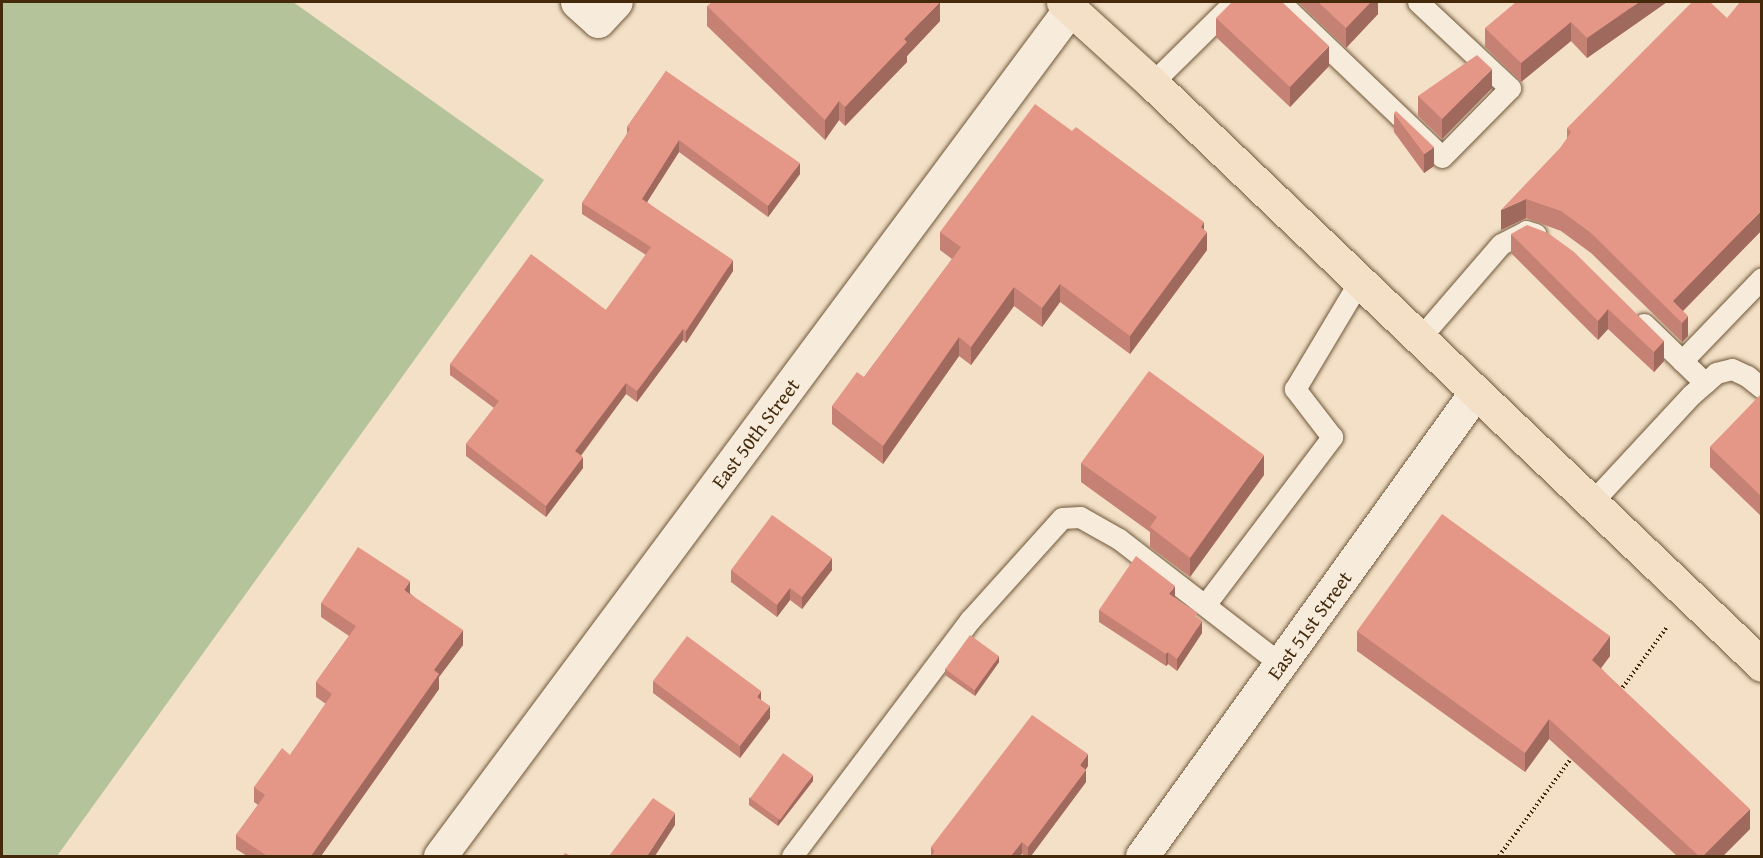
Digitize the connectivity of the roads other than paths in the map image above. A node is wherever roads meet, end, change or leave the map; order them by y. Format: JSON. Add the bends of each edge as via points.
{"nodes":[{"id":1,"x":577,"y":2,"type":"edge"},
{"id":2,"x":616,"y":2,"type":"edge"},
{"id":3,"x":1234,"y":2,"type":"edge"},
{"id":4,"x":1280,"y":2,"type":"edge"},
{"id":5,"x":1419,"y":2,"type":"edge"},
{"id":6,"x":1070,"y":4,"type":"edge"},
{"id":7,"x":1152,"y":83,"type":"junction"},
{"id":8,"x":1554,"y":241,"type":"edge"},
{"id":9,"x":1761,"y":278,"type":"edge"},
{"id":10,"x":1359,"y":282,"type":"junction"},
{"id":11,"x":1632,"y":311,"type":"edge"},
{"id":12,"x":1419,"y":339,"type":"junction"},
{"id":13,"x":1682,"y":361,"type":"junction"},
{"id":14,"x":1705,"y":383,"type":"junction"},
{"id":15,"x":1761,"y":388,"type":"edge"},
{"id":16,"x":1475,"y":393,"type":"junction"},
{"id":17,"x":1591,"y":503,"type":"junction"},
{"id":18,"x":1205,"y":605,"type":"junction"},
{"id":19,"x":1281,"y":663,"type":"junction"},
{"id":20,"x":1761,"y":665,"type":"edge"},
{"id":21,"x":440,"y":856,"type":"edge"},
{"id":22,"x":792,"y":856,"type":"edge"},
{"id":23,"x":1142,"y":856,"type":"edge"}],
"edges":[{"from":1,"to":2,"type":"street","via":[[598,21]]},
{"from":3,"to":7,"type":"lane"},
{"from":4,"to":5,"type":"lane","via":[[1443,157],[1510,88]]},
{"from":6,"to":7,"type":"main road"},
{"from":6,"to":21,"type":"street","name":"East 50th Street"},
{"from":7,"to":10,"type":"main road"},
{"from":8,"to":12,"type":"lane","via":[[1526,231],[1501,244]]},
{"from":9,"to":13,"type":"lane"},
{"from":10,"to":12,"type":"main road"},
{"from":10,"to":18,"type":"lane","via":[[1295,389],[1332,437]]},
{"from":11,"to":13,"type":"lane"},
{"from":12,"to":16,"type":"main road"},
{"from":13,"to":14,"type":"lane"},
{"from":14,"to":15,"type":"lane","via":[[1716,373],[1732,369]]},
{"from":14,"to":17,"type":"lane"},
{"from":16,"to":17,"type":"main road"},
{"from":16,"to":19,"type":"street","name":"East 51st Street"},
{"from":17,"to":20,"type":"main road"},
{"from":18,"to":19,"type":"lane"},
{"from":18,"to":22,"type":"lane","via":[[1119,539],[1080,517],[1062,518],[970,620]]},
{"from":19,"to":23,"type":"street","name":"East 51st Street"}]}
